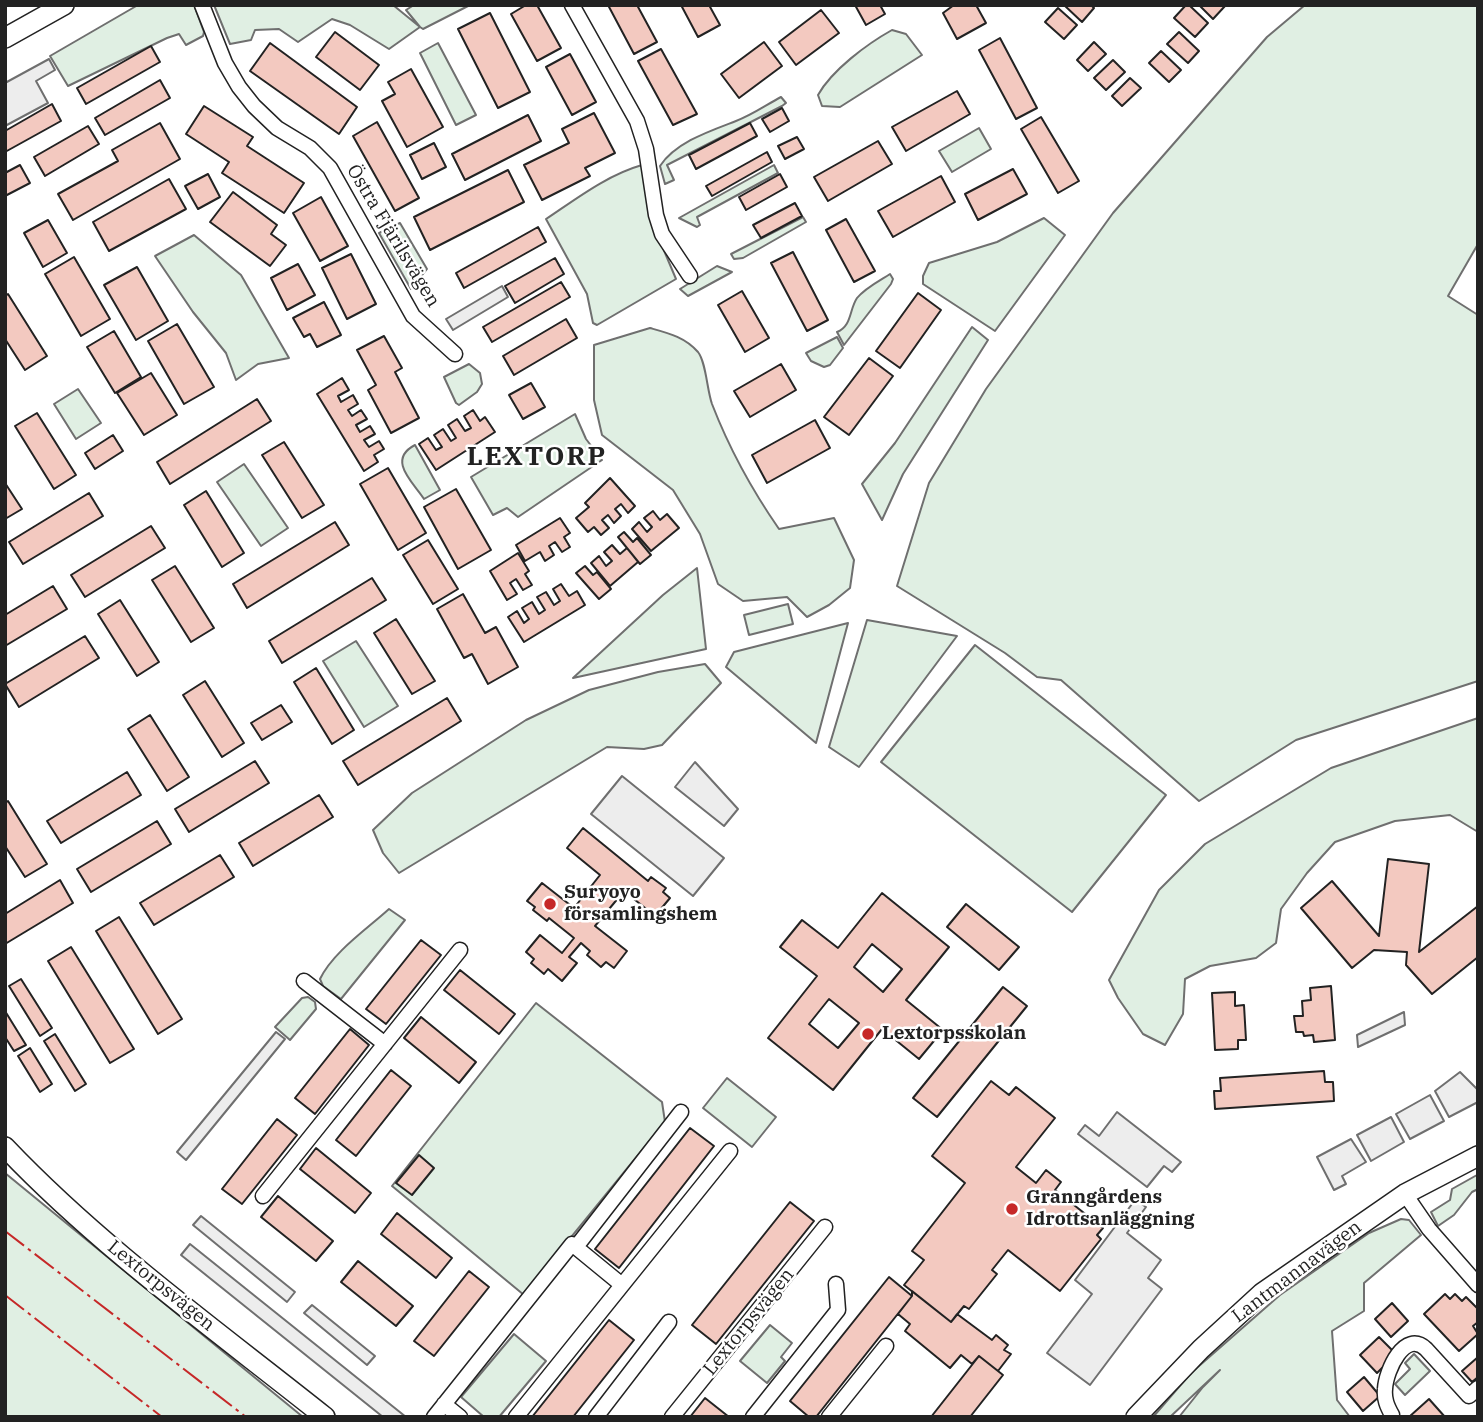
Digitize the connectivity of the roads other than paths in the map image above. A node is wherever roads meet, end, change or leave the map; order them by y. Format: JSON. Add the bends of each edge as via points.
{"nodes":[{"id":1,"x":64,"y":5,"type":"edge"},
{"id":2,"x":202,"y":5,"type":"edge"},
{"id":3,"x":572,"y":5,"type":"edge"},
{"id":4,"x":5,"y":38,"type":"edge"},
{"id":5,"x":690,"y":276,"type":"dead end"},
{"id":6,"x":455,"y":354,"type":"dead end"},
{"id":7,"x":460,"y":950,"type":"dead end"},
{"id":8,"x":304,"y":981,"type":"dead end"},
{"id":9,"x":384,"y":1044,"type":"junction"},
{"id":10,"x":681,"y":1112,"type":"dead end"},
{"id":11,"x":5,"y":1147,"type":"edge"},
{"id":12,"x":730,"y":1151,"type":"dead end"},
{"id":13,"x":1478,"y":1156,"type":"edge"},
{"id":14,"x":1405,"y":1194,"type":"junction"},
{"id":15,"x":263,"y":1196,"type":"dead end"},
{"id":16,"x":825,"y":1227,"type":"dead end"},
{"id":17,"x":576,"y":1247,"type":"junction"},
{"id":18,"x":836,"y":1284,"type":"dead end"},
{"id":19,"x":622,"y":1285,"type":"junction"},
{"id":20,"x":1478,"y":1285,"type":"edge"},
{"id":21,"x":669,"y":1322,"type":"dead end"},
{"id":22,"x":886,"y":1346,"type":"dead end"},
{"id":23,"x":1478,"y":1388,"type":"edge"},
{"id":24,"x":444,"y":1404,"type":"junction"},
{"id":25,"x":1392,"y":1415,"type":"edge"},
{"id":26,"x":325,"y":1417,"type":"edge"},
{"id":27,"x":435,"y":1417,"type":"edge"},
{"id":28,"x":460,"y":1417,"type":"edge"},
{"id":29,"x":516,"y":1417,"type":"edge"},
{"id":30,"x":596,"y":1417,"type":"edge"},
{"id":31,"x":672,"y":1417,"type":"edge"},
{"id":32,"x":753,"y":1417,"type":"edge"},
{"id":33,"x":829,"y":1417,"type":"edge"},
{"id":34,"x":1136,"y":1417,"type":"edge"}],
"edges":[{"from":1,"to":4,"type":"street"},
{"from":2,"to":6,"type":"street","name":"Östra Fjärilsvägen","via":[[239,87],[277,128],[310,148],[330,169],[413,316]]},
{"from":3,"to":5,"type":"street","via":[[638,121],[662,234]]},
{"from":7,"to":9,"type":"street"},
{"from":8,"to":9,"type":"street"},
{"from":9,"to":15,"type":"street"},
{"from":10,"to":17,"type":"street"},
{"from":11,"to":26,"type":"street","name":"Lextorpsvägen","via":[[87,1227]]},
{"from":12,"to":19,"type":"street"},
{"from":13,"to":14,"type":"street","name":"Lantmannavägen"},
{"from":14,"to":20,"type":"street"},
{"from":14,"to":34,"type":"street","name":"Lantmannavägen","via":[[1262,1293]]},
{"from":16,"to":31,"type":"street","name":"Lextorpsvägen"},
{"from":17,"to":19,"type":"street"},
{"from":17,"to":24,"type":"street","via":[[572,1244]]},
{"from":18,"to":32,"type":"street","via":[[838,1310]]},
{"from":19,"to":29,"type":"street"},
{"from":21,"to":30,"type":"street"},
{"from":22,"to":33,"type":"street"},
{"from":23,"to":25,"type":"street","via":[[1469,1396],[1421,1344],[1413,1342],[1404,1347],[1390,1369],[1385,1388]]},
{"from":24,"to":27,"type":"street"},
{"from":24,"to":28,"type":"street"}]}
